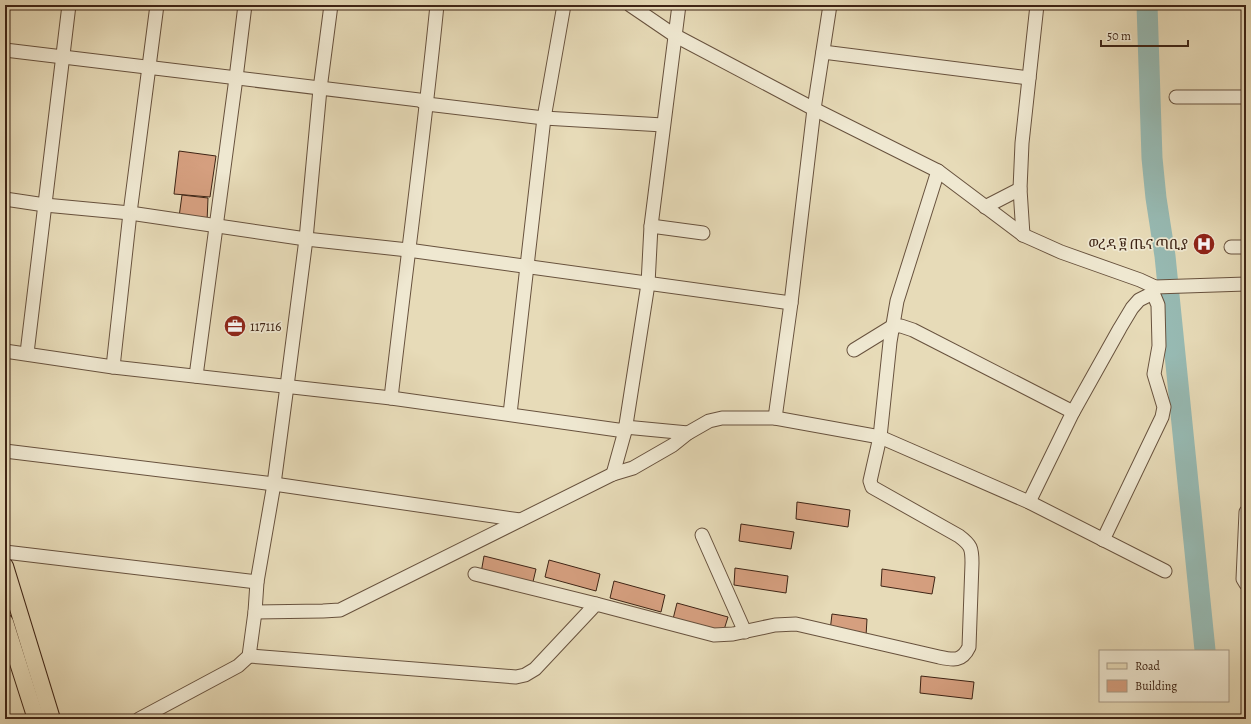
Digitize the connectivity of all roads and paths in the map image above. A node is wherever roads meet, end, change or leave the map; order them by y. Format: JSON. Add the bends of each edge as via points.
{"nodes":[{"id":1,"x":69,"y":5,"type":"edge"},
{"id":2,"x":157,"y":5,"type":"edge"},
{"id":3,"x":245,"y":5,"type":"edge"},
{"id":4,"x":331,"y":5,"type":"edge"},
{"id":5,"x":437,"y":5,"type":"edge"},
{"id":6,"x":564,"y":5,"type":"edge"},
{"id":7,"x":630,"y":5,"type":"edge"},
{"id":8,"x":679,"y":5,"type":"edge"},
{"id":9,"x":830,"y":5,"type":"edge"},
{"id":10,"x":1038,"y":5,"type":"edge"},
{"id":11,"x":674,"y":35,"type":"junction"},
{"id":12,"x":5,"y":50,"type":"edge"},
{"id":13,"x":823,"y":52,"type":"junction"},
{"id":14,"x":63,"y":57,"type":"junction"},
{"id":15,"x":149,"y":68,"type":"junction"},
{"id":16,"x":236,"y":78,"type":"junction"},
{"id":17,"x":1029,"y":78,"type":"junction"},
{"id":18,"x":320,"y":89,"type":"junction"},
{"id":19,"x":1246,"y":96,"type":"edge"},
{"id":20,"x":1176,"y":97,"type":"dead end"},
{"id":21,"x":427,"y":104,"type":"junction"},
{"id":22,"x":814,"y":110,"type":"junction"},
{"id":23,"x":544,"y":118,"type":"junction"},
{"id":24,"x":663,"y":125,"type":"junction"},
{"id":25,"x":938,"y":171,"type":"junction"},
{"id":26,"x":1020,"y":189,"type":"junction"},
{"id":27,"x":5,"y":199,"type":"edge"},
{"id":28,"x":45,"y":205,"type":"junction"},
{"id":29,"x":985,"y":206,"type":"junction"},
{"id":30,"x":130,"y":213,"type":"junction"},
{"id":31,"x":216,"y":226,"type":"junction"},
{"id":32,"x":651,"y":226,"type":"junction"},
{"id":33,"x":703,"y":233,"type":"dead end"},
{"id":34,"x":1023,"y":235,"type":"junction"},
{"id":35,"x":306,"y":238,"type":"junction"},
{"id":36,"x":1231,"y":247,"type":"dead end"},
{"id":37,"x":1246,"y":247,"type":"edge"},
{"id":38,"x":408,"y":250,"type":"junction"},
{"id":39,"x":527,"y":266,"type":"junction"},
{"id":40,"x":648,"y":284,"type":"junction"},
{"id":41,"x":1246,"y":284,"type":"edge"},
{"id":42,"x":1158,"y":289,"type":"junction"},
{"id":43,"x":792,"y":303,"type":"junction"},
{"id":44,"x":893,"y":326,"type":"junction"},
{"id":45,"x":854,"y":350,"type":"dead end"},
{"id":46,"x":5,"y":351,"type":"edge"},
{"id":47,"x":27,"y":353,"type":"junction"},
{"id":48,"x":113,"y":367,"type":"junction"},
{"id":49,"x":196,"y":376,"type":"junction"},
{"id":50,"x":288,"y":386,"type":"junction"},
{"id":51,"x":391,"y":398,"type":"junction"},
{"id":52,"x":1073,"y":412,"type":"junction"},
{"id":53,"x":510,"y":414,"type":"junction"},
{"id":54,"x":775,"y":418,"type":"junction"},
{"id":55,"x":625,"y":429,"type":"junction"},
{"id":56,"x":688,"y":433,"type":"junction"},
{"id":57,"x":880,"y":437,"type":"junction"},
{"id":58,"x":5,"y":451,"type":"edge"},
{"id":59,"x":613,"y":474,"type":"junction"},
{"id":60,"x":274,"y":484,"type":"junction"},
{"id":61,"x":1029,"y":502,"type":"junction"},
{"id":62,"x":1246,"y":512,"type":"edge"},
{"id":63,"x":520,"y":520,"type":"junction"},
{"id":64,"x":702,"y":535,"type":"dead end"},
{"id":65,"x":1103,"y":540,"type":"junction"},
{"id":66,"x":5,"y":552,"type":"edge"},
{"id":67,"x":5,"y":566,"type":"edge"},
{"id":68,"x":1165,"y":571,"type":"dead end"},
{"id":69,"x":475,"y":574,"type":"dead end"},
{"id":70,"x":257,"y":582,"type":"junction"},
{"id":71,"x":1246,"y":584,"type":"edge"},
{"id":72,"x":596,"y":604,"type":"junction"},
{"id":73,"x":255,"y":612,"type":"junction"},
{"id":74,"x":5,"y":622,"type":"edge"},
{"id":75,"x":745,"y":632,"type":"junction"},
{"id":76,"x":248,"y":656,"type":"junction"},
{"id":77,"x":36,"y":719,"type":"edge"},
{"id":78,"x":52,"y":719,"type":"edge"},
{"id":79,"x":139,"y":719,"type":"edge"}],
"edges":[{"from":1,"to":14,"type":"street"},
{"from":2,"to":15,"type":"street"},
{"from":3,"to":16,"type":"street"},
{"from":4,"to":18,"type":"street"},
{"from":5,"to":21,"type":"street"},
{"from":6,"to":23,"type":"street"},
{"from":7,"to":11,"type":"street"},
{"from":8,"to":11,"type":"street"},
{"from":9,"to":13,"type":"street"},
{"from":10,"to":17,"type":"street"},
{"from":11,"to":22,"type":"street"},
{"from":11,"to":24,"type":"street"},
{"from":12,"to":14,"type":"street"},
{"from":13,"to":17,"type":"street"},
{"from":13,"to":22,"type":"street"},
{"from":14,"to":15,"type":"street"},
{"from":14,"to":28,"type":"street"},
{"from":15,"to":16,"type":"street"},
{"from":15,"to":30,"type":"street"},
{"from":16,"to":18,"type":"street"},
{"from":16,"to":31,"type":"street"},
{"from":17,"to":26,"type":"street"},
{"from":18,"to":21,"type":"street","via":[[419,100]]},
{"from":18,"to":35,"type":"street"},
{"from":19,"to":20,"type":"street"},
{"from":21,"to":23,"type":"street"},
{"from":21,"to":38,"type":"street"},
{"from":22,"to":25,"type":"street"},
{"from":22,"to":43,"type":"street"},
{"from":23,"to":24,"type":"street"},
{"from":23,"to":39,"type":"street"},
{"from":24,"to":32,"type":"street"},
{"from":25,"to":29,"type":"street"},
{"from":25,"to":44,"type":"street","via":[[899,295]]},
{"from":26,"to":29,"type":"street"},
{"from":26,"to":34,"type":"street"},
{"from":27,"to":28,"type":"street"},
{"from":28,"to":30,"type":"street"},
{"from":28,"to":47,"type":"street"},
{"from":29,"to":34,"type":"street"},
{"from":30,"to":31,"type":"street"},
{"from":30,"to":48,"type":"street"},
{"from":31,"to":35,"type":"street"},
{"from":31,"to":49,"type":"street"},
{"from":32,"to":33,"type":"street"},
{"from":32,"to":40,"type":"street"},
{"from":34,"to":42,"type":"street"},
{"from":35,"to":38,"type":"street"},
{"from":35,"to":50,"type":"street"},
{"from":36,"to":37,"type":"street"},
{"from":38,"to":39,"type":"street"},
{"from":38,"to":51,"type":"street"},
{"from":39,"to":40,"type":"street"},
{"from":39,"to":53,"type":"street"},
{"from":40,"to":43,"type":"street"},
{"from":40,"to":55,"type":"street"},
{"from":41,"to":42,"type":"street"},
{"from":42,"to":52,"type":"street","via":[[1138,300],[1132,308]]},
{"from":42,"to":65,"type":"street","via":[[1159,346],[1154,374],[1164,407],[1162,418]]},
{"from":43,"to":54,"type":"street"},
{"from":44,"to":45,"type":"street"},
{"from":44,"to":52,"type":"street","via":[[913,330]]},
{"from":44,"to":57,"type":"street"},
{"from":46,"to":47,"type":"street"},
{"from":47,"to":48,"type":"street"},
{"from":48,"to":49,"type":"street"},
{"from":49,"to":50,"type":"street"},
{"from":50,"to":51,"type":"street"},
{"from":50,"to":60,"type":"street"},
{"from":51,"to":53,"type":"street"},
{"from":52,"to":61,"type":"street"},
{"from":53,"to":55,"type":"street"},
{"from":54,"to":56,"type":"street","via":[[722,418],[709,421]]},
{"from":54,"to":57,"type":"street"},
{"from":55,"to":56,"type":"street"},
{"from":55,"to":59,"type":"street"},
{"from":56,"to":59,"type":"street","via":[[673,445],[633,468]]},
{"from":57,"to":61,"type":"street"},
{"from":57,"to":75,"type":"street","via":[[870,482],[872,487],[959,536],[968,543],[972,553],[968,647],[965,655],[951,659],[939,657],[796,624],[774,625]]},
{"from":58,"to":60,"type":"street"},
{"from":59,"to":63,"type":"street"},
{"from":60,"to":63,"type":"street"},
{"from":60,"to":70,"type":"street"},
{"from":61,"to":65,"type":"street"},
{"from":62,"to":71,"type":"street","via":[[1243,579]]},
{"from":63,"to":73,"type":"street","via":[[340,610]]},
{"from":64,"to":75,"type":"street"},
{"from":65,"to":68,"type":"street"},
{"from":66,"to":70,"type":"street"},
{"from":67,"to":78,"type":"main road"},
{"from":69,"to":72,"type":"street"},
{"from":70,"to":73,"type":"street"},
{"from":72,"to":75,"type":"street","via":[[705,633],[723,635]]},
{"from":72,"to":76,"type":"street","via":[[535,669],[516,677]]},
{"from":73,"to":76,"type":"street"},
{"from":74,"to":77,"type":"main road"},
{"from":76,"to":79,"type":"street","via":[[233,669]]}]}
